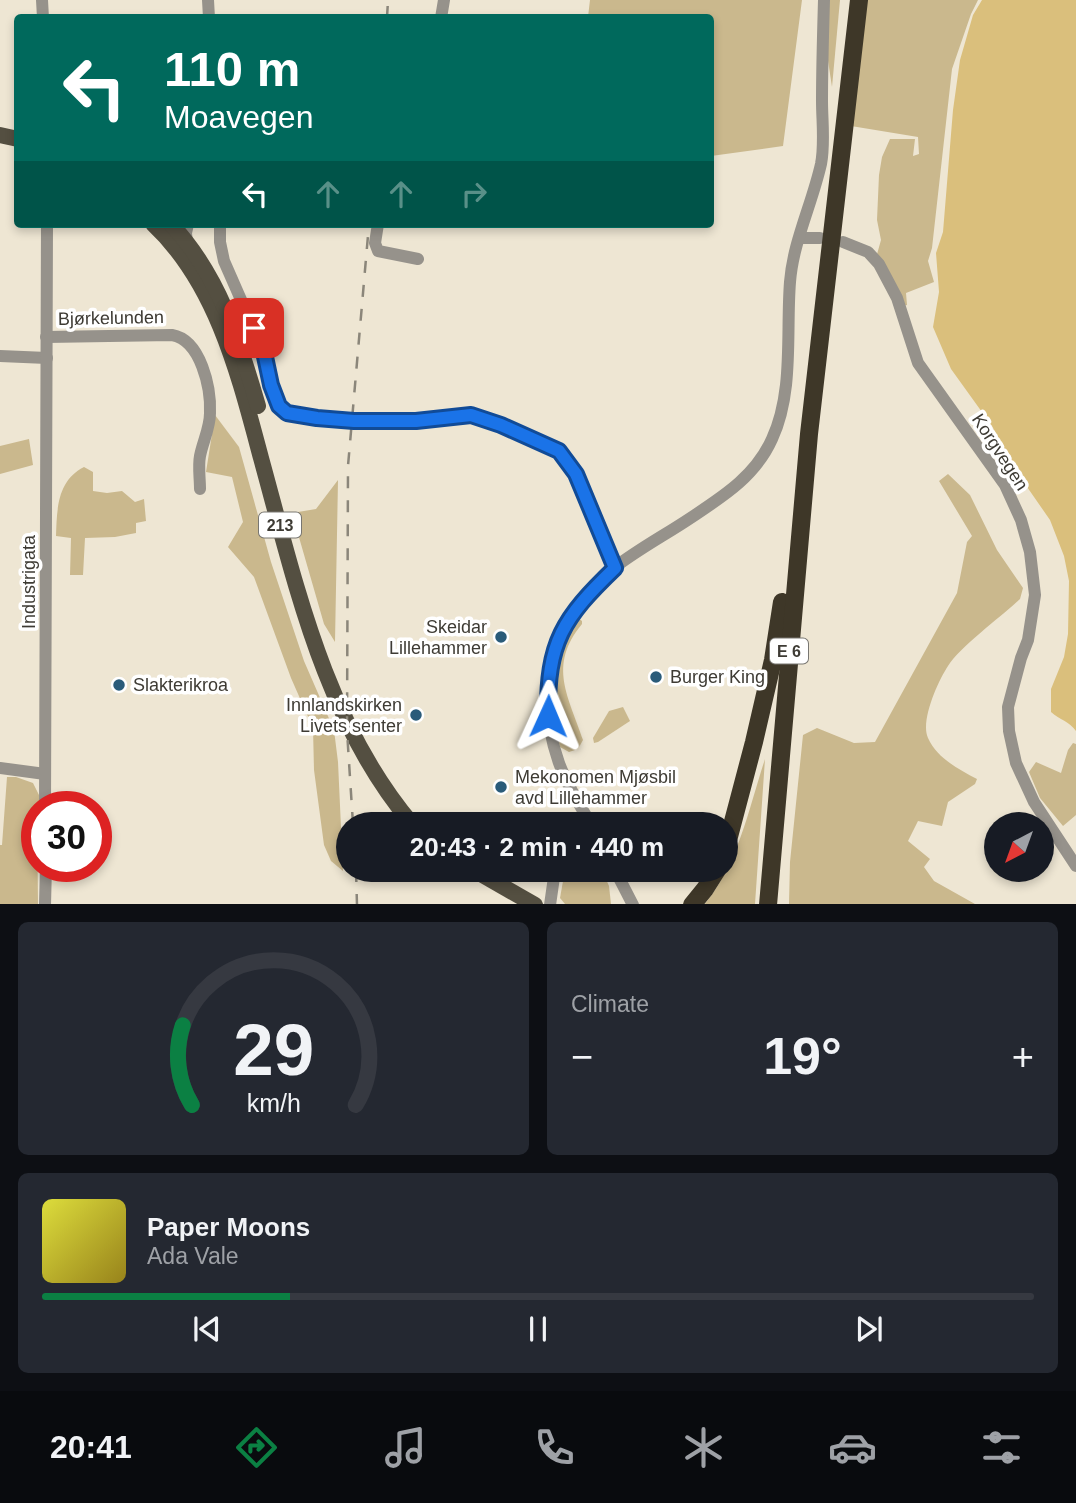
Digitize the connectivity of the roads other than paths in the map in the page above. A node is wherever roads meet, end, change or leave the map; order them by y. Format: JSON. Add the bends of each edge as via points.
{"nodes":[{"id":1,"x":824,"y":0,"type":"edge"},
{"id":2,"x":859,"y":0,"type":"edge"},
{"id":3,"x":47,"y":228,"type":"edge"},
{"id":4,"x":158,"y":228,"type":"edge"},
{"id":5,"x":179,"y":228,"type":"edge"},
{"id":6,"x":220,"y":228,"type":"edge"},
{"id":7,"x":377,"y":228,"type":"edge"},
{"id":8,"x":800,"y":238,"type":"junction"},
{"id":9,"x":820,"y":238,"type":"dead end"},
{"id":10,"x":843,"y":242,"type":"dead end"},
{"id":11,"x":182,"y":246,"type":"junction"},
{"id":12,"x":418,"y":258,"type":"dead end"},
{"id":13,"x":46,"y":337,"type":"junction"},
{"id":14,"x":0,"y":356,"type":"edge"},
{"id":15,"x":47,"y":358,"type":"junction"},
{"id":16,"x":813,"y":399,"type":"junction"},
{"id":17,"x":200,"y":489,"type":"dead end"},
{"id":18,"x":615,"y":568,"type":"junction"},
{"id":19,"x":0,"y":768,"type":"edge"},
{"id":20,"x":45,"y":774,"type":"junction"},
{"id":21,"x":45,"y":791,"type":"edge"},
{"id":22,"x":404,"y":812,"type":"edge"},
{"id":23,"x":415,"y":812,"type":"edge"},
{"id":24,"x":581,"y":812,"type":"edge"},
{"id":25,"x":737,"y":812,"type":"edge"},
{"id":26,"x":1071,"y":859,"type":"edge"},
{"id":27,"x":46,"y":882,"type":"edge"},
{"id":28,"x":476,"y":882,"type":"edge"},
{"id":29,"x":495,"y":882,"type":"edge"},
{"id":30,"x":553,"y":882,"type":"edge"},
{"id":31,"x":621,"y":882,"type":"edge"},
{"id":32,"x":709,"y":882,"type":"edge"},
{"id":33,"x":622,"y":885,"type":"junction"},
{"id":34,"x":46,"y":904,"type":"edge"},
{"id":35,"x":509,"y":904,"type":"edge"},
{"id":36,"x":533,"y":904,"type":"edge"},
{"id":37,"x":550,"y":904,"type":"edge"},
{"id":38,"x":621,"y":904,"type":"edge"},
{"id":39,"x":632,"y":904,"type":"edge"},
{"id":40,"x":693,"y":904,"type":"edge"},
{"id":41,"x":768,"y":904,"type":"edge"}],
"edges":[{"from":1,"to":8,"type":"street","via":[[821,162]]},
{"from":2,"to":16,"type":"highway","number":"E 6"},
{"from":3,"to":13,"type":"street","name":"Industrigata"},
{"from":4,"to":11,"type":"main road","number":"213"},
{"from":5,"to":11,"type":"main road","number":"213"},
{"from":6,"to":18,"type":"street","via":[[224,261],[264,352],[271,385],[283,410],[354,421],[471,415],[547,444],[567,459],[576,474]]},
{"from":7,"to":12,"type":"street","via":[[378,251]]},
{"from":8,"to":9,"type":"street"},
{"from":8,"to":18,"type":"street","via":[[790,281],[780,420],[764,456],[734,488]]},
{"from":10,"to":26,"type":"street","name":"Korgvegen","via":[[868,252],[879,264],[897,298],[918,363],[1005,485],[1021,520],[1035,595],[1028,640],[1008,707],[1009,731],[1016,763],[1034,803]]},
{"from":11,"to":22,"type":"main road","number":"213","via":[[230,354],[324,669],[368,760]]},
{"from":11,"to":23,"type":"main road","number":"213","via":[[211,278],[244,359],[311,602],[342,690],[375,755]]},
{"from":13,"to":15,"type":"street","name":"Industrigata"},
{"from":13,"to":17,"type":"street","name":"Bjørkelunden","via":[[162,334],[185,339],[200,361],[210,407],[200,458]]},
{"from":14,"to":15,"type":"street"},
{"from":15,"to":20,"type":"street","name":"Industrigata"},
{"from":16,"to":25,"type":"highway","via":[[801,439],[773,660]]},
{"from":16,"to":41,"type":"highway","number":"E 6"},
{"from":18,"to":24,"type":"street","via":[[564,625],[551,663],[548,716],[552,737]]},
{"from":19,"to":20,"type":"street"},
{"from":20,"to":21,"type":"street","name":"Industrigata"},
{"from":27,"to":34,"type":"street"},
{"from":28,"to":35,"type":"main road"},
{"from":29,"to":36,"type":"main road"},
{"from":30,"to":37,"type":"street"},
{"from":31,"to":33,"type":"street"},
{"from":32,"to":40,"type":"highway"},
{"from":33,"to":38,"type":"street"},
{"from":33,"to":39,"type":"street"}]}
